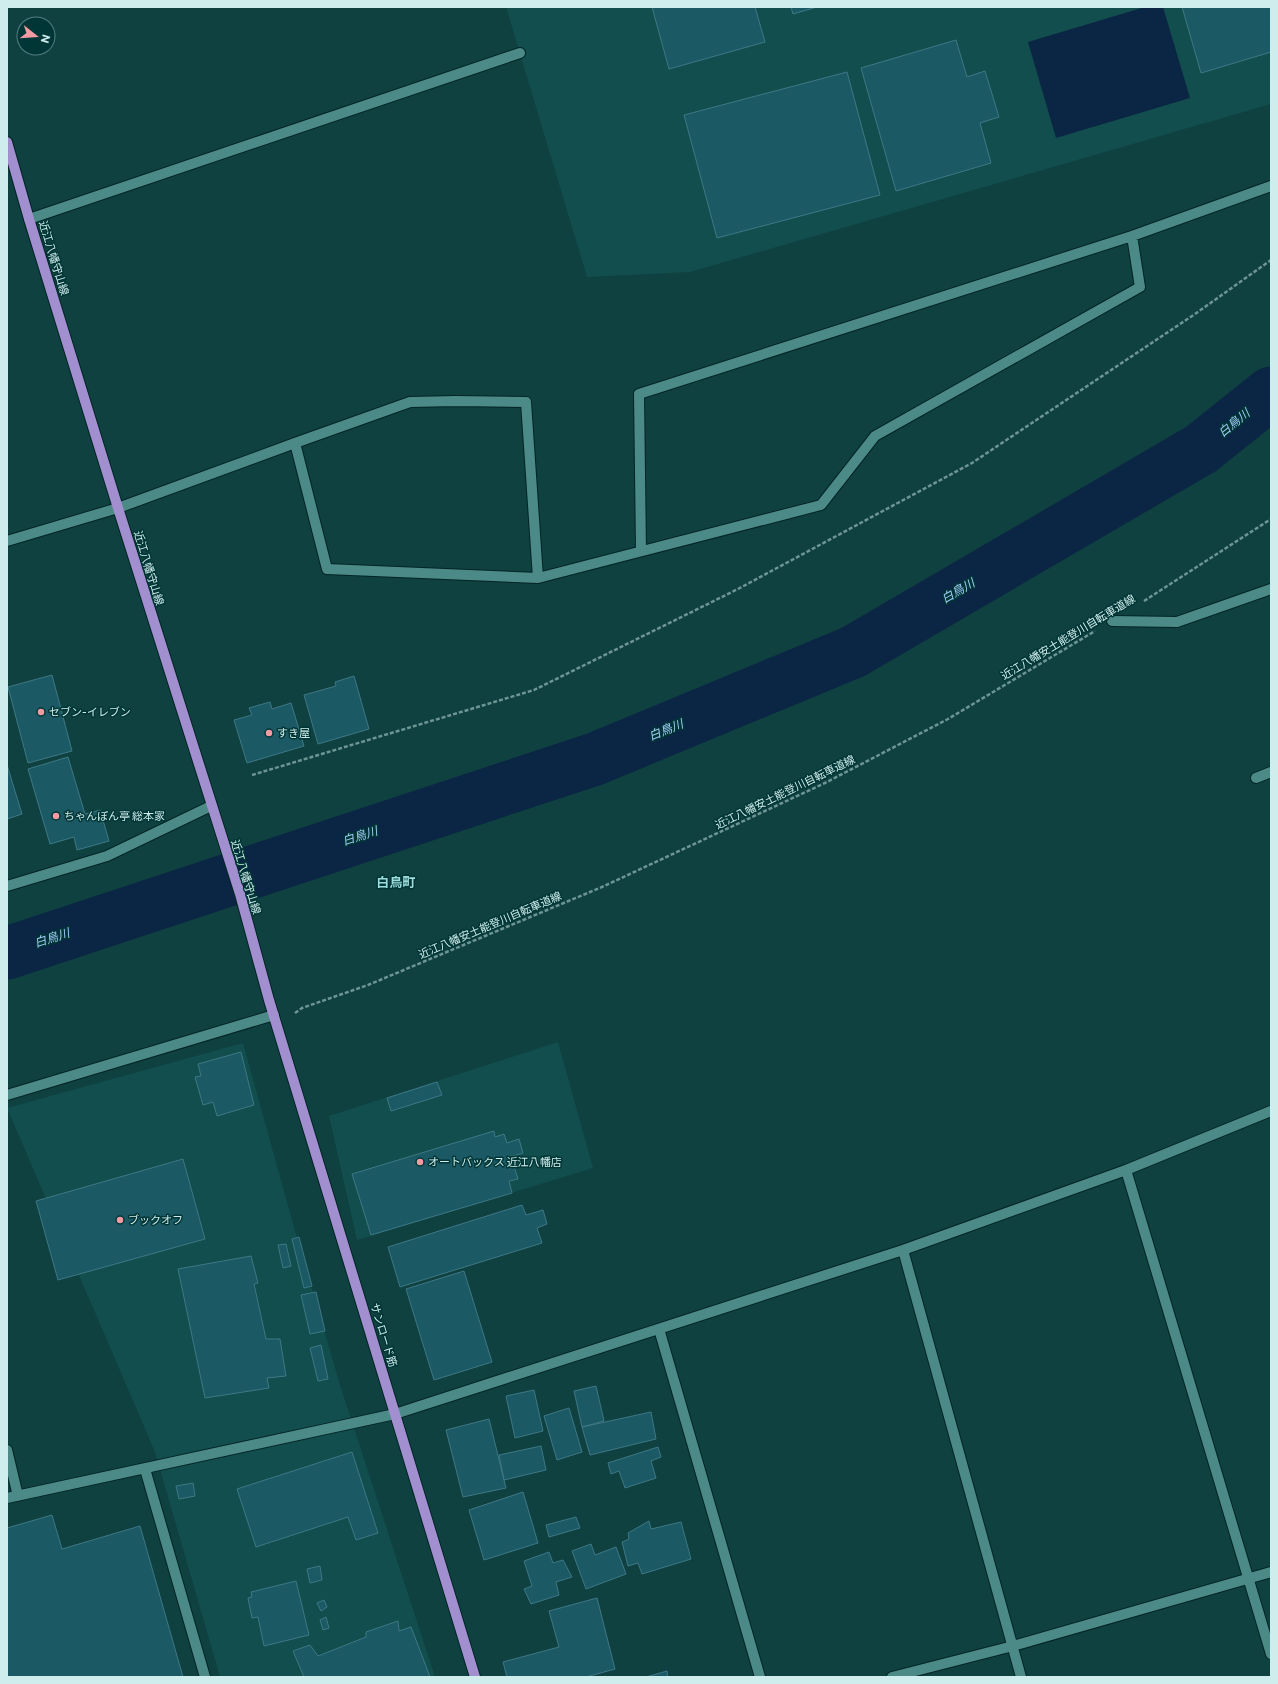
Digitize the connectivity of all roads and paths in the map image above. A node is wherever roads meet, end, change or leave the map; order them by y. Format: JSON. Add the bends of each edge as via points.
{"nodes":[{"id":1,"x":520,"y":53,"type":"dead end"},
{"id":2,"x":7,"y":142,"type":"edge"},
{"id":3,"x":1271,"y":186,"type":"edge"},
{"id":4,"x":29,"y":219,"type":"junction"},
{"id":5,"x":1132,"y":236,"type":"junction"},
{"id":6,"x":1271,"y":260,"type":"edge"},
{"id":7,"x":295,"y":443,"type":"junction"},
{"id":8,"x":118,"y":508,"type":"junction"},
{"id":9,"x":1271,"y":519,"type":"edge"},
{"id":10,"x":7,"y":541,"type":"edge"},
{"id":11,"x":641,"y":551,"type":"junction"},
{"id":12,"x":538,"y":578,"type":"junction"},
{"id":13,"x":1271,"y":589,"type":"edge"},
{"id":14,"x":1112,"y":621,"type":"junction"},
{"id":15,"x":1271,"y":772,"type":"edge"},
{"id":16,"x":252,"y":775,"type":"dead end"},
{"id":17,"x":1256,"y":778,"type":"dead end"},
{"id":18,"x":211,"y":806,"type":"junction"},
{"id":19,"x":7,"y":886,"type":"edge"},
{"id":20,"x":269,"y":1000,"type":"joint"},
{"id":21,"x":275,"y":1018,"type":"junction"},
{"id":22,"x":7,"y":1095,"type":"edge"},
{"id":23,"x":1271,"y":1111,"type":"edge"},
{"id":24,"x":1126,"y":1170,"type":"junction"},
{"id":25,"x":903,"y":1250,"type":"junction"},
{"id":26,"x":659,"y":1330,"type":"junction"},
{"id":27,"x":395,"y":1414,"type":"junction"},
{"id":28,"x":7,"y":1450,"type":"edge"},
{"id":29,"x":144,"y":1469,"type":"junction"},
{"id":30,"x":18,"y":1496,"type":"junction"},
{"id":31,"x":7,"y":1498,"type":"edge"},
{"id":32,"x":1271,"y":1572,"type":"edge"},
{"id":33,"x":1248,"y":1578,"type":"junction"},
{"id":34,"x":1013,"y":1646,"type":"junction"},
{"id":35,"x":1271,"y":1654,"type":"edge"},
{"id":36,"x":205,"y":1677,"type":"edge"},
{"id":37,"x":475,"y":1677,"type":"edge"},
{"id":38,"x":760,"y":1677,"type":"edge"},
{"id":39,"x":892,"y":1677,"type":"edge"},
{"id":40,"x":1021,"y":1677,"type":"edge"}],
"edges":[{"from":1,"to":4,"type":"street"},
{"from":2,"to":4,"type":"main road","name":"近江八幡守山線"},
{"from":3,"to":5,"type":"street"},
{"from":4,"to":8,"type":"main road","name":"近江八幡守山線"},
{"from":5,"to":11,"type":"street","via":[[1140,287],[875,436],[821,505]]},
{"from":5,"to":11,"type":"street","via":[[639,394]]},
{"from":6,"to":16,"type":"path","via":[[972,463],[738,589],[534,690]]},
{"from":7,"to":8,"type":"street"},
{"from":7,"to":12,"type":"street","via":[[326,569]]},
{"from":7,"to":12,"type":"street","via":[[410,402],[526,402]]},
{"from":8,"to":10,"type":"street"},
{"from":8,"to":18,"type":"main road","name":"近江八幡守山線"},
{"from":9,"to":14,"type":"path","name":"近江八幡安土能登川自転車道線"},
{"from":11,"to":12,"type":"street"},
{"from":13,"to":14,"type":"street","via":[[1177,622]]},
{"from":14,"to":21,"type":"path","name":"近江八幡安土能登川自転車道線","via":[[948,719],[825,783],[602,887],[368,985],[302,1008],[292,1016]]},
{"from":15,"to":17,"type":"street"},
{"from":18,"to":19,"type":"street","via":[[107,856]]},
{"from":18,"to":20,"type":"main road","name":"近江八幡守山線","via":[[240,894]]},
{"from":20,"to":21,"type":"main road","name":"サンロード筋"},
{"from":21,"to":22,"type":"street"},
{"from":21,"to":27,"type":"main road","name":"サンロード筋"},
{"from":23,"to":24,"type":"street"},
{"from":24,"to":25,"type":"street"},
{"from":24,"to":33,"type":"street"},
{"from":25,"to":26,"type":"street"},
{"from":25,"to":34,"type":"street"},
{"from":26,"to":27,"type":"street"},
{"from":26,"to":38,"type":"street"},
{"from":27,"to":29,"type":"street"},
{"from":27,"to":37,"type":"main road","name":"サンロード筋"},
{"from":28,"to":30,"type":"street"},
{"from":29,"to":30,"type":"street"},
{"from":29,"to":36,"type":"street"},
{"from":30,"to":31,"type":"street"},
{"from":32,"to":33,"type":"street"},
{"from":33,"to":34,"type":"street"},
{"from":33,"to":35,"type":"street"},
{"from":34,"to":39,"type":"street"},
{"from":34,"to":40,"type":"street"}]}
